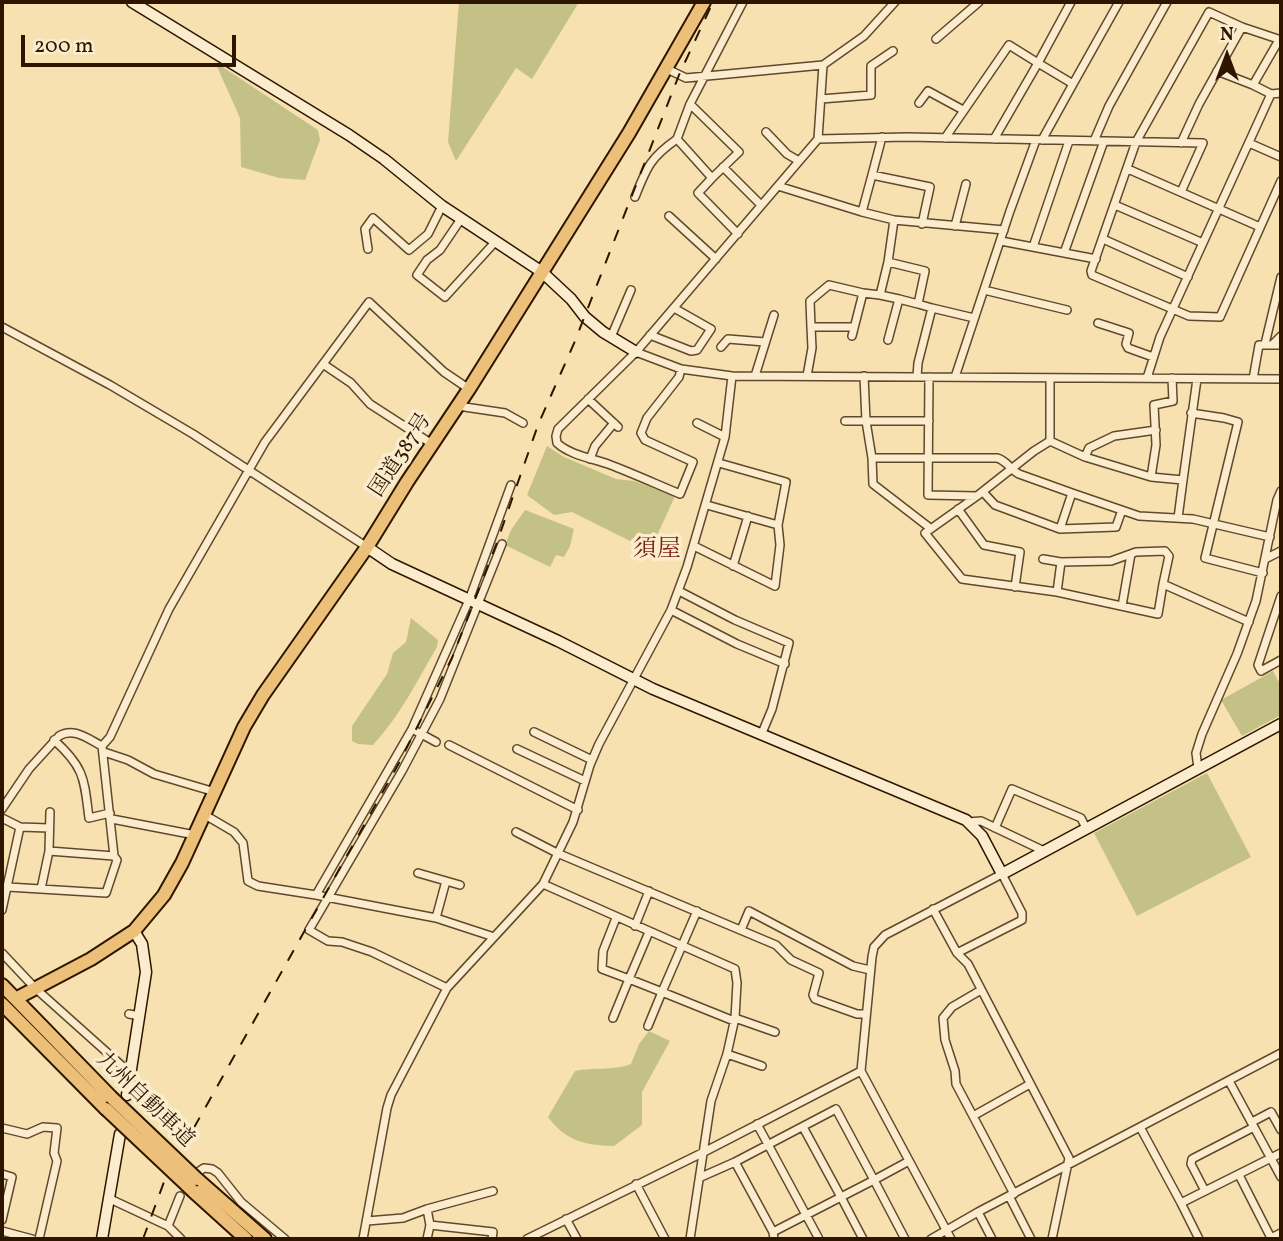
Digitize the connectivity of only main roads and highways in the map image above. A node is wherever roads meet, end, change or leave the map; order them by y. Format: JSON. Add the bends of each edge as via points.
{"nodes":[{"id":1,"x":704,"y":2,"type":"edge"},
{"id":2,"x":2,"y":985,"type":"edge"},
{"id":3,"x":19,"y":997,"type":"dead end"},
{"id":4,"x":2,"y":1004,"type":"edge"},
{"id":5,"x":109,"y":1103,"type":"junction"},
{"id":6,"x":196,"y":1181,"type":"junction"},
{"id":7,"x":246,"y":1239,"type":"edge"},
{"id":8,"x":265,"y":1239,"type":"edge"}],
"edges":[{"from":1,"to":3,"type":"highway","name":"国道387号","via":[[629,133],[469,389],[367,547],[263,695],[164,895],[134,931]]},
{"from":2,"to":5,"type":"highway","name":"九州自動車道"},
{"from":4,"to":5,"type":"highway","name":"九州自動車道"},
{"from":5,"to":6,"type":"highway","name":"九州自動車道","bridge":true},
{"from":6,"to":7,"type":"highway","name":"九州自動車道"},
{"from":6,"to":8,"type":"highway","name":"九州自動車道"}]}
